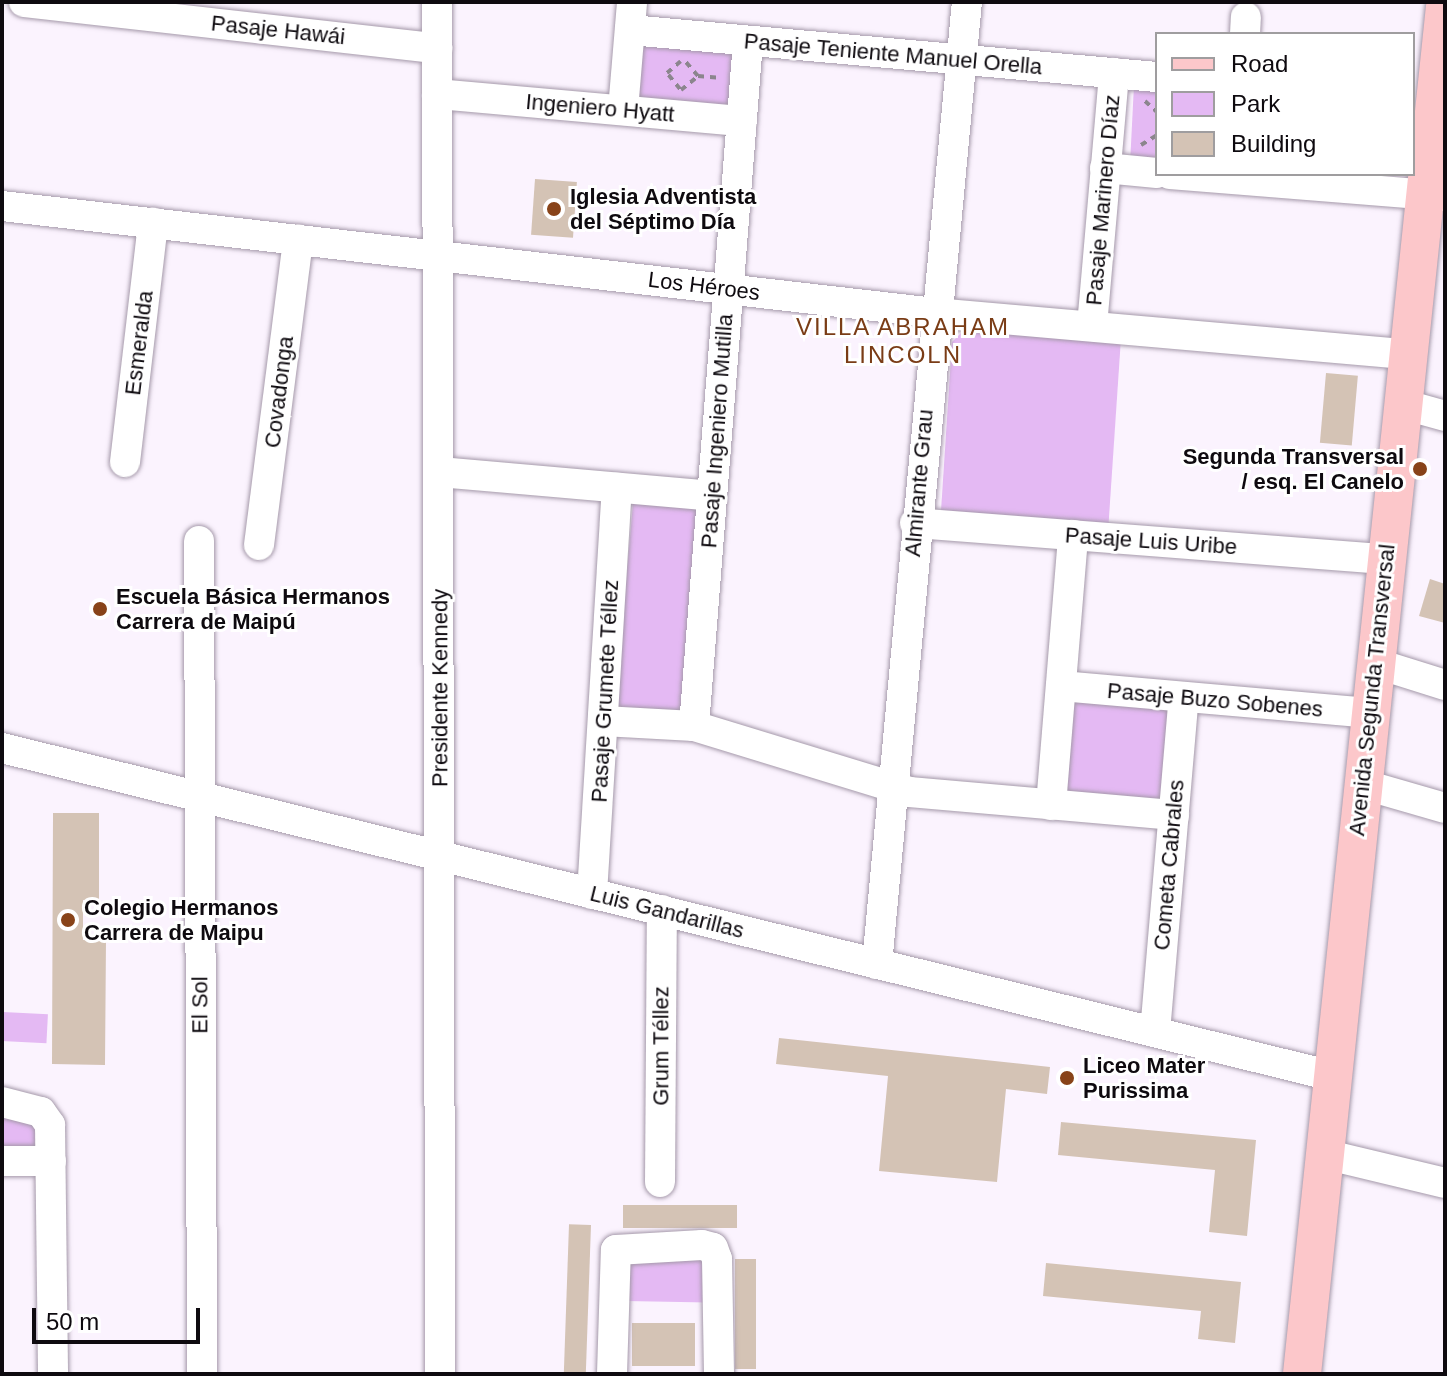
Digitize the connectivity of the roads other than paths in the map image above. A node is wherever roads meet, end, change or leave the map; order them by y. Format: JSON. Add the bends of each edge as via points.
{"nodes":[{"id":1,"x":24,"y":2,"type":"edge"},
{"id":2,"x":437,"y":2,"type":"edge"},
{"id":3,"x":967,"y":2,"type":"edge"},
{"id":4,"x":1445,"y":7,"type":"edge"},
{"id":5,"x":631,"y":16,"type":"edge"},
{"id":6,"x":748,"y":41,"type":"junction"},
{"id":7,"x":437,"y":48,"type":"junction"},
{"id":8,"x":961,"y":60,"type":"junction"},
{"id":9,"x":1114,"y":73,"type":"junction"},
{"id":10,"x":1155,"y":77,"type":"edge"},
{"id":11,"x":448,"y":95,"type":"junction"},
{"id":12,"x":623,"y":110,"type":"junction"},
{"id":13,"x":742,"y":121,"type":"junction"},
{"id":14,"x":1105,"y":168,"type":"junction"},
{"id":15,"x":1155,"y":173,"type":"edge"},
{"id":16,"x":1212,"y":176,"type":"edge"},
{"id":17,"x":1233,"y":177,"type":"edge"},
{"id":18,"x":1435,"y":196,"type":"edge"},
{"id":19,"x":2,"y":206,"type":"edge"},
{"id":20,"x":153,"y":223,"type":"junction"},
{"id":21,"x":298,"y":239,"type":"junction"},
{"id":22,"x":439,"y":255,"type":"junction"},
{"id":23,"x":728,"y":289,"type":"junction"},
{"id":24,"x":935,"y":313,"type":"junction"},
{"id":25,"x":1092,"y":326,"type":"junction"},
{"id":26,"x":1407,"y":354,"type":"junction"},
{"id":27,"x":1402,"y":404,"type":"junction"},
{"id":28,"x":1445,"y":416,"type":"edge"},
{"id":29,"x":125,"y":462,"type":"dead end"},
{"id":30,"x":440,"y":472,"type":"junction"},
{"id":31,"x":617,"y":488,"type":"junction"},
{"id":32,"x":712,"y":496,"type":"junction"},
{"id":33,"x":915,"y":523,"type":"junction"},
{"id":34,"x":1073,"y":535,"type":"junction"},
{"id":35,"x":199,"y":541,"type":"dead end"},
{"id":36,"x":259,"y":545,"type":"dead end"},
{"id":37,"x":1386,"y":559,"type":"junction"},
{"id":38,"x":1375,"y":663,"type":"junction"},
{"id":39,"x":1445,"y":685,"type":"edge"},
{"id":40,"x":1061,"y":686,"type":"junction"},
{"id":41,"x":1184,"y":697,"type":"junction"},
{"id":42,"x":1369,"y":713,"type":"junction"},
{"id":43,"x":603,"y":721,"type":"junction"},
{"id":44,"x":694,"y":726,"type":"junction"},
{"id":45,"x":2,"y":748,"type":"edge"},
{"id":46,"x":1362,"y":784,"type":"junction"},
{"id":47,"x":893,"y":787,"type":"junction"},
{"id":48,"x":200,"y":797,"type":"junction"},
{"id":49,"x":1051,"y":805,"type":"junction"},
{"id":50,"x":1445,"y":808,"type":"edge"},
{"id":51,"x":1174,"y":815,"type":"junction"},
{"id":52,"x":441,"y":856,"type":"junction"},
{"id":53,"x":592,"y":894,"type":"junction"},
{"id":54,"x":662,"y":910,"type":"junction"},
{"id":55,"x":877,"y":964,"type":"junction"},
{"id":56,"x":1155,"y":1032,"type":"junction"},
{"id":57,"x":1332,"y":1076,"type":"junction"},
{"id":58,"x":2,"y":1102,"type":"edge"},
{"id":59,"x":1324,"y":1154,"type":"junction"},
{"id":60,"x":2,"y":1161,"type":"edge"},
{"id":61,"x":51,"y":1161,"type":"junction"},
{"id":62,"x":660,"y":1182,"type":"dead end"},
{"id":63,"x":1445,"y":1183,"type":"edge"},
{"id":64,"x":53,"y":1374,"type":"edge"},
{"id":65,"x":202,"y":1374,"type":"edge"},
{"id":66,"x":440,"y":1374,"type":"edge"},
{"id":67,"x":612,"y":1374,"type":"edge"},
{"id":68,"x":719,"y":1374,"type":"edge"},
{"id":69,"x":1302,"y":1374,"type":"edge"}],
"edges":[{"from":1,"to":7,"type":"street","name":"Pasaje Hawái"},
{"from":2,"to":7,"type":"street","name":"Presidente Kennedy"},
{"from":3,"to":8,"type":"street","name":"Almirante Grau"},
{"from":4,"to":18,"type":"main road","name":"Avenida Segunda Transversal"},
{"from":5,"to":6,"type":"street","name":"Pasaje Teniente Manuel Orella"},
{"from":5,"to":12,"type":"street"},
{"from":6,"to":8,"type":"street","name":"Pasaje Teniente Manuel Orella"},
{"from":6,"to":13,"type":"street","name":"Pasaje Ingeniero Mutilla"},
{"from":7,"to":11,"type":"street","name":"Presidente Kennedy"},
{"from":8,"to":9,"type":"street","name":"Pasaje Teniente Manuel Orella"},
{"from":8,"to":24,"type":"street","name":"Almirante Grau"},
{"from":9,"to":10,"type":"street","name":"Pasaje Teniente Manuel Orella"},
{"from":9,"to":14,"type":"street","name":"Pasaje Marinero Díaz"},
{"from":11,"to":12,"type":"street","name":"Ingeniero Hyatt"},
{"from":11,"to":22,"type":"street","name":"Presidente Kennedy"},
{"from":12,"to":13,"type":"street","name":"Ingeniero Hyatt"},
{"from":13,"to":23,"type":"street","name":"Pasaje Ingeniero Mutilla"},
{"from":14,"to":15,"type":"street"},
{"from":14,"to":25,"type":"street","name":"Pasaje Marinero Díaz"},
{"from":16,"to":17,"type":"street"},
{"from":17,"to":18,"type":"street"},
{"from":18,"to":26,"type":"main road","name":"Avenida Segunda Transversal"},
{"from":19,"to":20,"type":"street","name":"Los Héroes"},
{"from":20,"to":21,"type":"street","name":"Los Héroes"},
{"from":20,"to":29,"type":"street","name":"Esmeralda"},
{"from":21,"to":22,"type":"street","name":"Los Héroes"},
{"from":21,"to":36,"type":"street","name":"Covadonga"},
{"from":22,"to":23,"type":"street","name":"Los Héroes"},
{"from":22,"to":30,"type":"street","name":"Presidente Kennedy"},
{"from":23,"to":24,"type":"street","name":"Los Héroes"},
{"from":23,"to":32,"type":"street","name":"Pasaje Ingeniero Mutilla"},
{"from":24,"to":25,"type":"street","name":"Los Héroes"},
{"from":24,"to":33,"type":"street","name":"Almirante Grau"},
{"from":25,"to":26,"type":"street","name":"Los Héroes"},
{"from":26,"to":27,"type":"main road","name":"Avenida Segunda Transversal"},
{"from":27,"to":28,"type":"street"},
{"from":27,"to":37,"type":"main road","name":"Avenida Segunda Transversal"},
{"from":30,"to":31,"type":"street"},
{"from":30,"to":52,"type":"street","name":"Presidente Kennedy"},
{"from":31,"to":32,"type":"street"},
{"from":31,"to":43,"type":"street","name":"Pasaje Grumete Téllez"},
{"from":32,"to":44,"type":"street","name":"Pasaje Ingeniero Mutilla"},
{"from":33,"to":34,"type":"street","name":"Pasaje Luis Uribe"},
{"from":33,"to":47,"type":"street","name":"Almirante Grau"},
{"from":34,"to":37,"type":"street","name":"Pasaje Luis Uribe"},
{"from":34,"to":40,"type":"street"},
{"from":35,"to":48,"type":"street","name":"El Sol"},
{"from":37,"to":38,"type":"main road","name":"Avenida Segunda Transversal"},
{"from":38,"to":39,"type":"street"},
{"from":38,"to":42,"type":"main road","name":"Avenida Segunda Transversal"},
{"from":40,"to":41,"type":"street","name":"Pasaje Buzo Sobenes"},
{"from":40,"to":49,"type":"street"},
{"from":41,"to":42,"type":"street","name":"Pasaje Buzo Sobenes"},
{"from":41,"to":51,"type":"street","name":"Cometa Cabrales"},
{"from":42,"to":46,"type":"main road","name":"Avenida Segunda Transversal"},
{"from":43,"to":44,"type":"street"},
{"from":43,"to":53,"type":"street","name":"Pasaje Grumete Téllez"},
{"from":44,"to":47,"type":"street"},
{"from":45,"to":48,"type":"street","name":"Luis Gandarillas"},
{"from":46,"to":50,"type":"street"},
{"from":46,"to":57,"type":"main road","name":"Avenida Segunda Transversal"},
{"from":47,"to":49,"type":"street"},
{"from":47,"to":55,"type":"street","name":"Almirante Grau"},
{"from":48,"to":52,"type":"street","name":"Luis Gandarillas"},
{"from":48,"to":65,"type":"street","name":"El Sol"},
{"from":49,"to":51,"type":"street"},
{"from":51,"to":56,"type":"street","name":"Cometa Cabrales"},
{"from":52,"to":53,"type":"street","name":"Luis Gandarillas"},
{"from":52,"to":66,"type":"street","name":"Presidente Kennedy"},
{"from":53,"to":54,"type":"street","name":"Luis Gandarillas"},
{"from":54,"to":55,"type":"street","name":"Luis Gandarillas"},
{"from":54,"to":62,"type":"street","name":"Grum Téllez"},
{"from":55,"to":56,"type":"street","name":"Luis Gandarillas"},
{"from":56,"to":57,"type":"street","name":"Luis Gandarillas"},
{"from":57,"to":59,"type":"main road","name":"Avenida Segunda Transversal"},
{"from":58,"to":61,"type":"street","via":[[46,1116]]},
{"from":59,"to":63,"type":"street"},
{"from":59,"to":69,"type":"main road","name":"Avenida Segunda Transversal"},
{"from":60,"to":61,"type":"street"},
{"from":61,"to":64,"type":"street"},
{"from":67,"to":68,"type":"street","via":[[616,1250],[713,1248]]}]}
